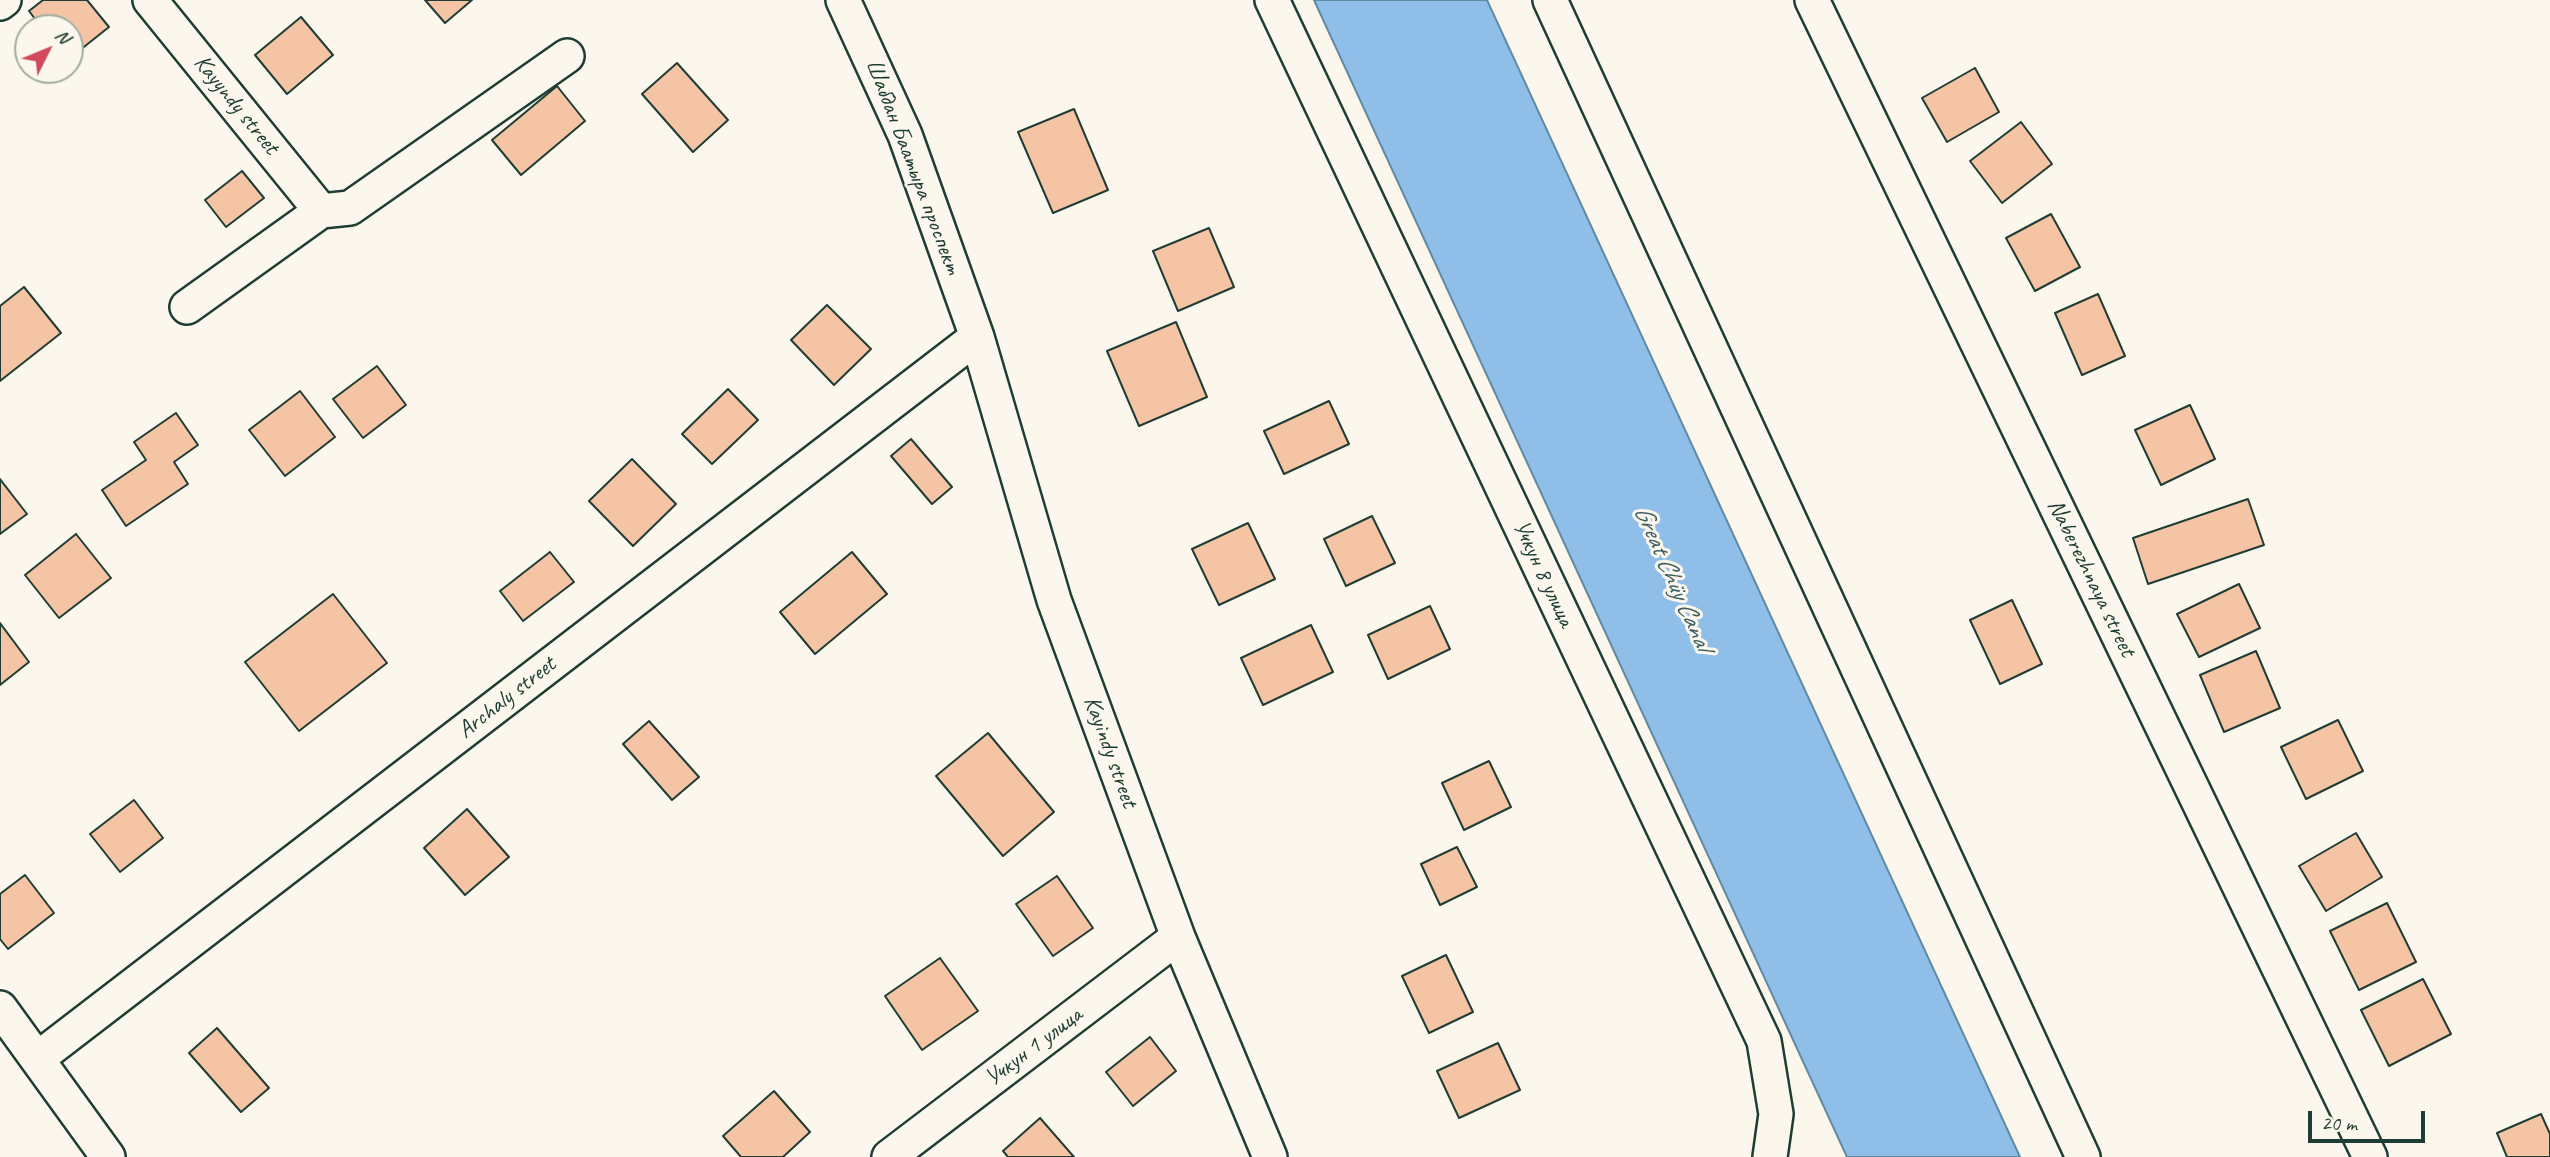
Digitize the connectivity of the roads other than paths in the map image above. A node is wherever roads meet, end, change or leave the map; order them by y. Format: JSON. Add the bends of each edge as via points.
{"nodes":[{"id":1,"x":4,"y":0,"type":"edge"},
{"id":2,"x":150,"y":0,"type":"edge"},
{"id":3,"x":843,"y":0,"type":"edge"},
{"id":4,"x":1272,"y":0,"type":"edge"},
{"id":5,"x":1550,"y":0,"type":"edge"},
{"id":6,"x":1812,"y":0,"type":"edge"},
{"id":7,"x":0,"y":4,"type":"edge"},
{"id":8,"x":567,"y":56,"type":"dead end"},
{"id":9,"x":321,"y":211,"type":"junction"},
{"id":10,"x":187,"y":307,"type":"dead end"},
{"id":11,"x":977,"y":337,"type":"junction"},
{"id":12,"x":1178,"y":937,"type":"junction"},
{"id":13,"x":0,"y":1008,"type":"edge"},
{"id":14,"x":37,"y":1059,"type":"junction"},
{"id":15,"x":108,"y":1157,"type":"edge"},
{"id":16,"x":889,"y":1157,"type":"edge"},
{"id":17,"x":1270,"y":1157,"type":"edge"},
{"id":18,"x":1770,"y":1157,"type":"edge"},
{"id":19,"x":2083,"y":1157,"type":"edge"},
{"id":20,"x":2370,"y":1157,"type":"edge"}],
"edges":[{"from":1,"to":7,"type":"street"},
{"from":2,"to":9,"type":"street","name":"Kayyndy street"},
{"from":3,"to":11,"type":"street","name":"Шабдан Баатыра проспект","via":[[905,135]]},
{"from":4,"to":18,"type":"street","name":"Учкун 8 улица","via":[[1763,1041],[1776,1115]]},
{"from":5,"to":19,"type":"street"},
{"from":6,"to":20,"type":"street","name":"Naberezhnaya street"},
{"from":8,"to":9,"type":"street","via":[[350,208]]},
{"from":9,"to":10,"type":"street"},
{"from":11,"to":12,"type":"street","name":"Kayindy street","via":[[1054,600]]},
{"from":11,"to":14,"type":"street","name":"Archaly street"},
{"from":12,"to":16,"type":"street","name":"Учкун 1 улица"},
{"from":12,"to":17,"type":"street","name":"Kayindy street"},
{"from":13,"to":14,"type":"street"},
{"from":14,"to":15,"type":"street"}]}
